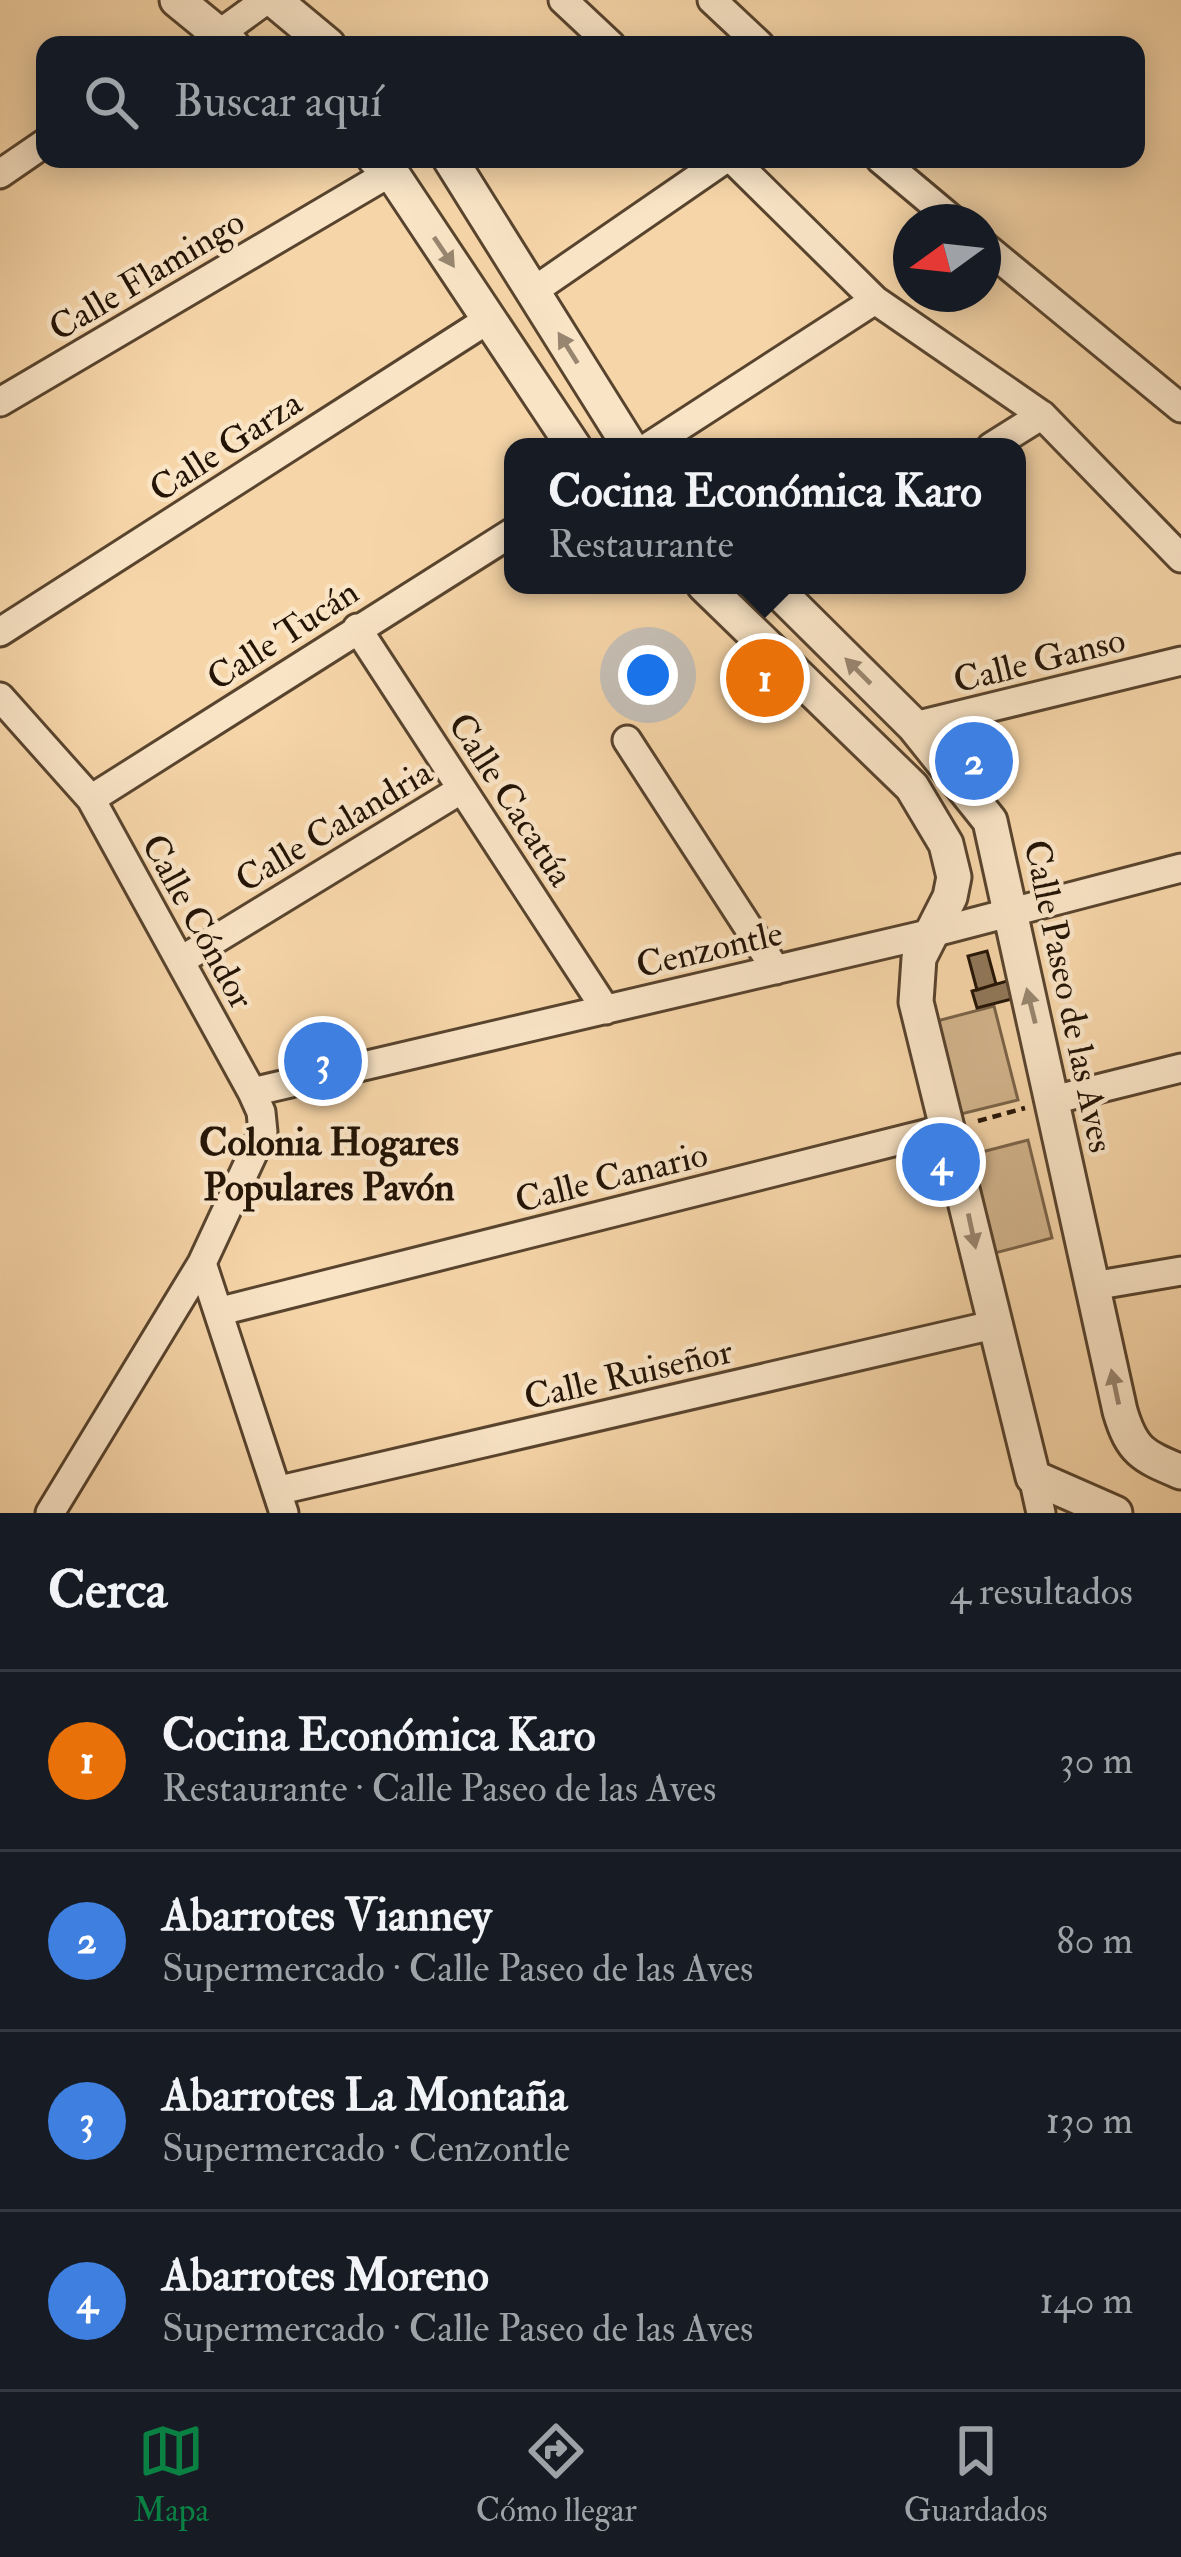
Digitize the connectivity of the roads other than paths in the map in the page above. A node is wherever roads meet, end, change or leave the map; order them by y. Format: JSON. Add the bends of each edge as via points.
{"nodes":[{"id":1,"x":177,"y":0,"type":"edge"},
{"id":2,"x":270,"y":0,"type":"edge"},
{"id":3,"x":563,"y":0,"type":"edge"},
{"id":4,"x":712,"y":0,"type":"edge"},
{"id":5,"x":213,"y":36,"type":"edge"},
{"id":6,"x":226,"y":36,"type":"edge"},
{"id":7,"x":316,"y":36,"type":"edge"},
{"id":8,"x":601,"y":36,"type":"edge"},
{"id":9,"x":750,"y":36,"type":"edge"},
{"id":10,"x":36,"y":149,"type":"edge"},
{"id":11,"x":378,"y":168,"type":"edge"},
{"id":12,"x":385,"y":168,"type":"edge"},
{"id":13,"x":455,"y":168,"type":"edge"},
{"id":14,"x":715,"y":168,"type":"edge"},
{"id":15,"x":737,"y":168,"type":"edge"},
{"id":16,"x":891,"y":168,"type":"edge"},
{"id":17,"x":0,"y":175,"type":"edge"},
{"id":18,"x":934,"y":204,"type":"edge"},
{"id":19,"x":1001,"y":260,"type":"edge"},
{"id":20,"x":532,"y":292,"type":"junction"},
{"id":21,"x":875,"y":301,"type":"junction"},
{"id":22,"x":489,"y":320,"type":"junction"},
{"id":23,"x":0,"y":402,"type":"edge"},
{"id":24,"x":1181,"y":408,"type":"edge"},
{"id":25,"x":1042,"y":415,"type":"junction"},
{"id":26,"x":568,"y":438,"type":"edge"},
{"id":27,"x":624,"y":438,"type":"edge"},
{"id":28,"x":662,"y":438,"type":"edge"},
{"id":29,"x":1005,"y":438,"type":"edge"},
{"id":30,"x":504,"y":538,"type":"edge"},
{"id":31,"x":1181,"y":558,"type":"edge"},
{"id":32,"x":713,"y":594,"type":"edge"},
{"id":33,"x":782,"y":594,"type":"edge"},
{"id":34,"x":357,"y":628,"type":"junction"},
{"id":35,"x":0,"y":632,"type":"edge"},
{"id":36,"x":1181,"y":662,"type":"edge"},
{"id":37,"x":0,"y":697,"type":"edge"},
{"id":38,"x":914,"y":726,"type":"junction"},
{"id":39,"x":627,"y":740,"type":"dead end"},
{"id":40,"x":462,"y":789,"type":"junction"},
{"id":41,"x":91,"y":799,"type":"junction"},
{"id":42,"x":1181,"y":868,"type":"edge"},
{"id":43,"x":1008,"y":913,"type":"junction"},
{"id":44,"x":928,"y":934,"type":"junction"},
{"id":45,"x":180,"y":961,"type":"junction"},
{"id":46,"x":776,"y":970,"type":"junction"},
{"id":47,"x":606,"y":1010,"type":"junction"},
{"id":48,"x":1181,"y":1068,"type":"edge"},
{"id":49,"x":252,"y":1093,"type":"junction"},
{"id":50,"x":1053,"y":1100,"type":"junction"},
{"id":51,"x":949,"y":1128,"type":"junction"},
{"id":52,"x":202,"y":1263,"type":"junction"},
{"id":53,"x":1181,"y":1270,"type":"edge"},
{"id":54,"x":1094,"y":1286,"type":"junction"},
{"id":55,"x":221,"y":1311,"type":"junction"},
{"id":56,"x":992,"y":1325,"type":"junction"},
{"id":57,"x":1181,"y":1472,"type":"edge"},
{"id":58,"x":1033,"y":1478,"type":"junction"},
{"id":59,"x":282,"y":1502,"type":"edge"},
{"id":60,"x":1039,"y":1512,"type":"edge"},
{"id":61,"x":50,"y":1513,"type":"edge"},
{"id":62,"x":1115,"y":1513,"type":"edge"}],
"edges":[{"from":1,"to":5,"type":"street"},
{"from":2,"to":6,"type":"street"},
{"from":2,"to":7,"type":"street"},
{"from":3,"to":8,"type":"street"},
{"from":4,"to":9,"type":"street"},
{"from":10,"to":17,"type":"street"},
{"from":11,"to":23,"type":"street","name":"Calle Flamingo"},
{"from":12,"to":22,"type":"street","one_way":true},
{"from":13,"to":20,"type":"street"},
{"from":14,"to":20,"type":"street"},
{"from":15,"to":21,"type":"street"},
{"from":16,"to":18,"type":"street"},
{"from":19,"to":24,"type":"street"},
{"from":27,"to":20,"type":"street","one_way":true},
{"from":21,"to":25,"type":"street"},
{"from":21,"to":28,"type":"street"},
{"from":22,"to":26,"type":"street"},
{"from":22,"to":35,"type":"street","name":"Calle Garza"},
{"from":25,"to":29,"type":"street"},
{"from":25,"to":31,"type":"street"},
{"from":30,"to":34,"type":"street","name":"Calle Tucán"},
{"from":32,"to":44,"type":"street","via":[[912,787],[946,844],[954,877]]},
{"from":38,"to":33,"type":"street","name":"Calle Paseo de las Aves","one_way":true},
{"from":34,"to":40,"type":"street","name":"Calle Cacatúa"},
{"from":34,"to":41,"type":"street","name":"Calle Tucán"},
{"from":36,"to":38,"type":"street","name":"Calle Ganso"},
{"from":37,"to":41,"type":"street","name":"Calle Cóndor"},
{"from":38,"to":43,"type":"street","name":"Calle Paseo de las Aves","via":[[990,821]]},
{"from":39,"to":46,"type":"street"},
{"from":40,"to":45,"type":"street","name":"Calle Calandria"},
{"from":40,"to":47,"type":"street","name":"Calle Cacatúa"},
{"from":41,"to":45,"type":"street","name":"Calle Cóndor"},
{"from":42,"to":43,"type":"street","name":"Cenzontle"},
{"from":43,"to":44,"type":"street","name":"Cenzontle"},
{"from":50,"to":43,"type":"street","name":"Calle Paseo de las Aves","one_way":true},
{"from":44,"to":46,"type":"street","name":"Cenzontle"},
{"from":44,"to":51,"type":"street","via":[[916,1002]]},
{"from":45,"to":49,"type":"street","name":"Calle Cóndor"},
{"from":46,"to":47,"type":"street","name":"Cenzontle"},
{"from":47,"to":49,"type":"street","name":"Cenzontle"},
{"from":48,"to":50,"type":"street"},
{"from":49,"to":52,"type":"street","name":"Calle Cóndor","via":[[263,1132]]},
{"from":50,"to":54,"type":"street","name":"Calle Paseo de las Aves"},
{"from":51,"to":55,"type":"street","name":"Calle Canario"},
{"from":51,"to":56,"type":"street","one_way":true},
{"from":52,"to":55,"type":"street"},
{"from":52,"to":61,"type":"street","name":"Calle Cóndor"},
{"from":53,"to":54,"type":"street"},
{"from":57,"to":54,"type":"street","name":"Calle Paseo de las Aves","one_way":true,"via":[[1144,1457],[1128,1438]]},
{"from":55,"to":59,"type":"street"},
{"from":56,"to":58,"type":"street"},
{"from":56,"to":59,"type":"street","name":"Calle Ruiseñor"},
{"from":58,"to":60,"type":"street"},
{"from":58,"to":62,"type":"street"}]}
